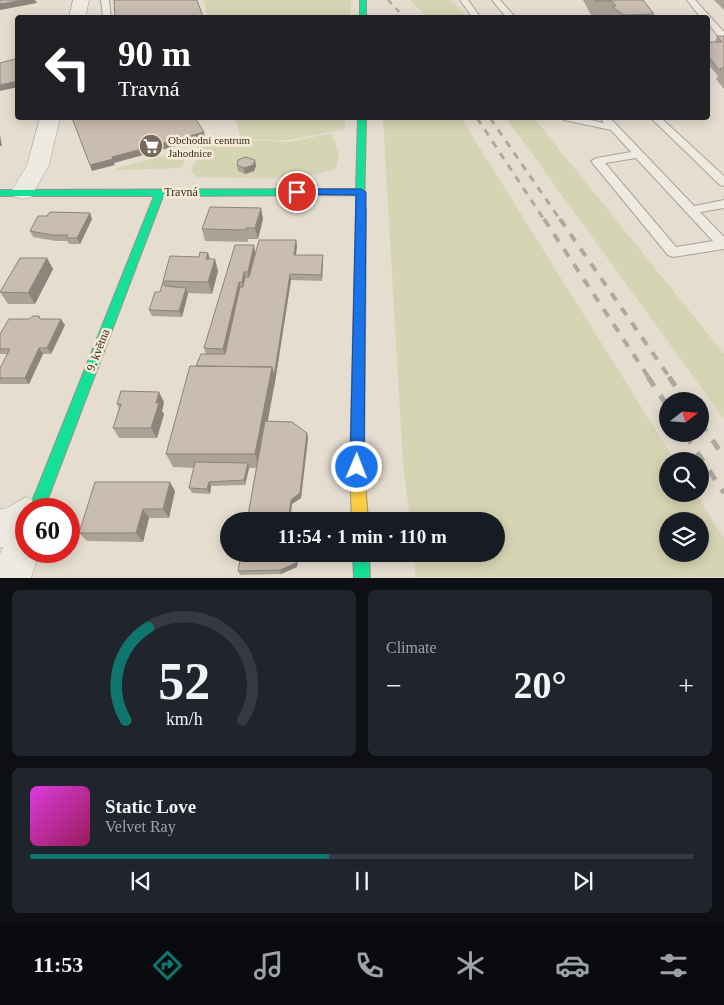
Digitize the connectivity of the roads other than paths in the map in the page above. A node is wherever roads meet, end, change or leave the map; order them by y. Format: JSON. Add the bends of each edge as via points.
{"nodes":[{"id":1,"x":81,"y":0,"type":"edge"},
{"id":2,"x":105,"y":0,"type":"edge"},
{"id":3,"x":363,"y":0,"type":"edge"},
{"id":4,"x":464,"y":0,"type":"edge"},
{"id":5,"x":496,"y":0,"type":"edge"},
{"id":6,"x":691,"y":0,"type":"edge"},
{"id":7,"x":78,"y":15,"type":"edge"},
{"id":8,"x":107,"y":15,"type":"edge"},
{"id":9,"x":363,"y":15,"type":"edge"},
{"id":10,"x":475,"y":15,"type":"edge"},
{"id":11,"x":510,"y":15,"type":"edge"},
{"id":12,"x":704,"y":15,"type":"edge"},
{"id":13,"x":710,"y":22,"type":"edge"},
{"id":14,"x":720,"y":34,"type":"edge"},
{"id":15,"x":49,"y":120,"type":"edge"},
{"id":16,"x":362,"y":120,"type":"edge"},
{"id":17,"x":582,"y":120,"type":"edge"},
{"id":18,"x":607,"y":120,"type":"edge"},
{"id":19,"x":658,"y":120,"type":"edge"},
{"id":20,"x":614,"y":128,"type":"junction"},
{"id":21,"x":640,"y":154,"type":"junction"},
{"id":22,"x":724,"y":182,"type":"edge"},
{"id":23,"x":23,"y":192,"type":"junction"},
{"id":24,"x":160,"y":192,"type":"junction"},
{"id":25,"x":361,"y":192,"type":"junction"},
{"id":26,"x":0,"y":193,"type":"edge"},
{"id":27,"x":724,"y":204,"type":"edge"},
{"id":28,"x":691,"y":210,"type":"junction"},
{"id":29,"x":723,"y":245,"type":"edge"},
{"id":30,"x":39,"y":498,"type":"edge"},
{"id":31,"x":360,"y":512,"type":"edge"},
{"id":32,"x":15,"y":525,"type":"edge"},
{"id":33,"x":0,"y":528,"type":"edge"},
{"id":34,"x":361,"y":562,"type":"edge"},
{"id":35,"x":16,"y":563,"type":"edge"},
{"id":36,"x":11,"y":578,"type":"edge"},
{"id":37,"x":362,"y":578,"type":"edge"}],
"edges":[{"from":1,"to":7,"type":"street"},
{"from":2,"to":8,"type":"lane"},
{"from":3,"to":9,"type":"street"},
{"from":4,"to":10,"type":"lane"},
{"from":5,"to":11,"type":"lane"},
{"from":6,"to":12,"type":"lane"},
{"from":13,"to":14,"type":"lane"},
{"from":15,"to":23,"type":"street","via":[[38,165]]},
{"from":16,"to":25,"type":"street"},
{"from":17,"to":20,"type":"lane"},
{"from":18,"to":20,"type":"lane"},
{"from":19,"to":22,"type":"lane"},
{"from":20,"to":21,"type":"lane"},
{"from":21,"to":28,"type":"lane"},
{"from":21,"to":29,"type":"lane","via":[[596,161],[674,252]]},
{"from":23,"to":24,"type":"street","name":"Travná"},
{"from":23,"to":26,"type":"street","name":"Travná"},
{"from":24,"to":25,"type":"street","name":"Travná"},
{"from":24,"to":30,"type":"street","name":"9. května"},
{"from":25,"to":31,"type":"street","via":[[357,467]]},
{"from":27,"to":28,"type":"lane"},
{"from":28,"to":29,"type":"lane"},
{"from":32,"to":33,"type":"street"},
{"from":34,"to":37,"type":"street"},
{"from":35,"to":36,"type":"street","name":"9. května"}]}
